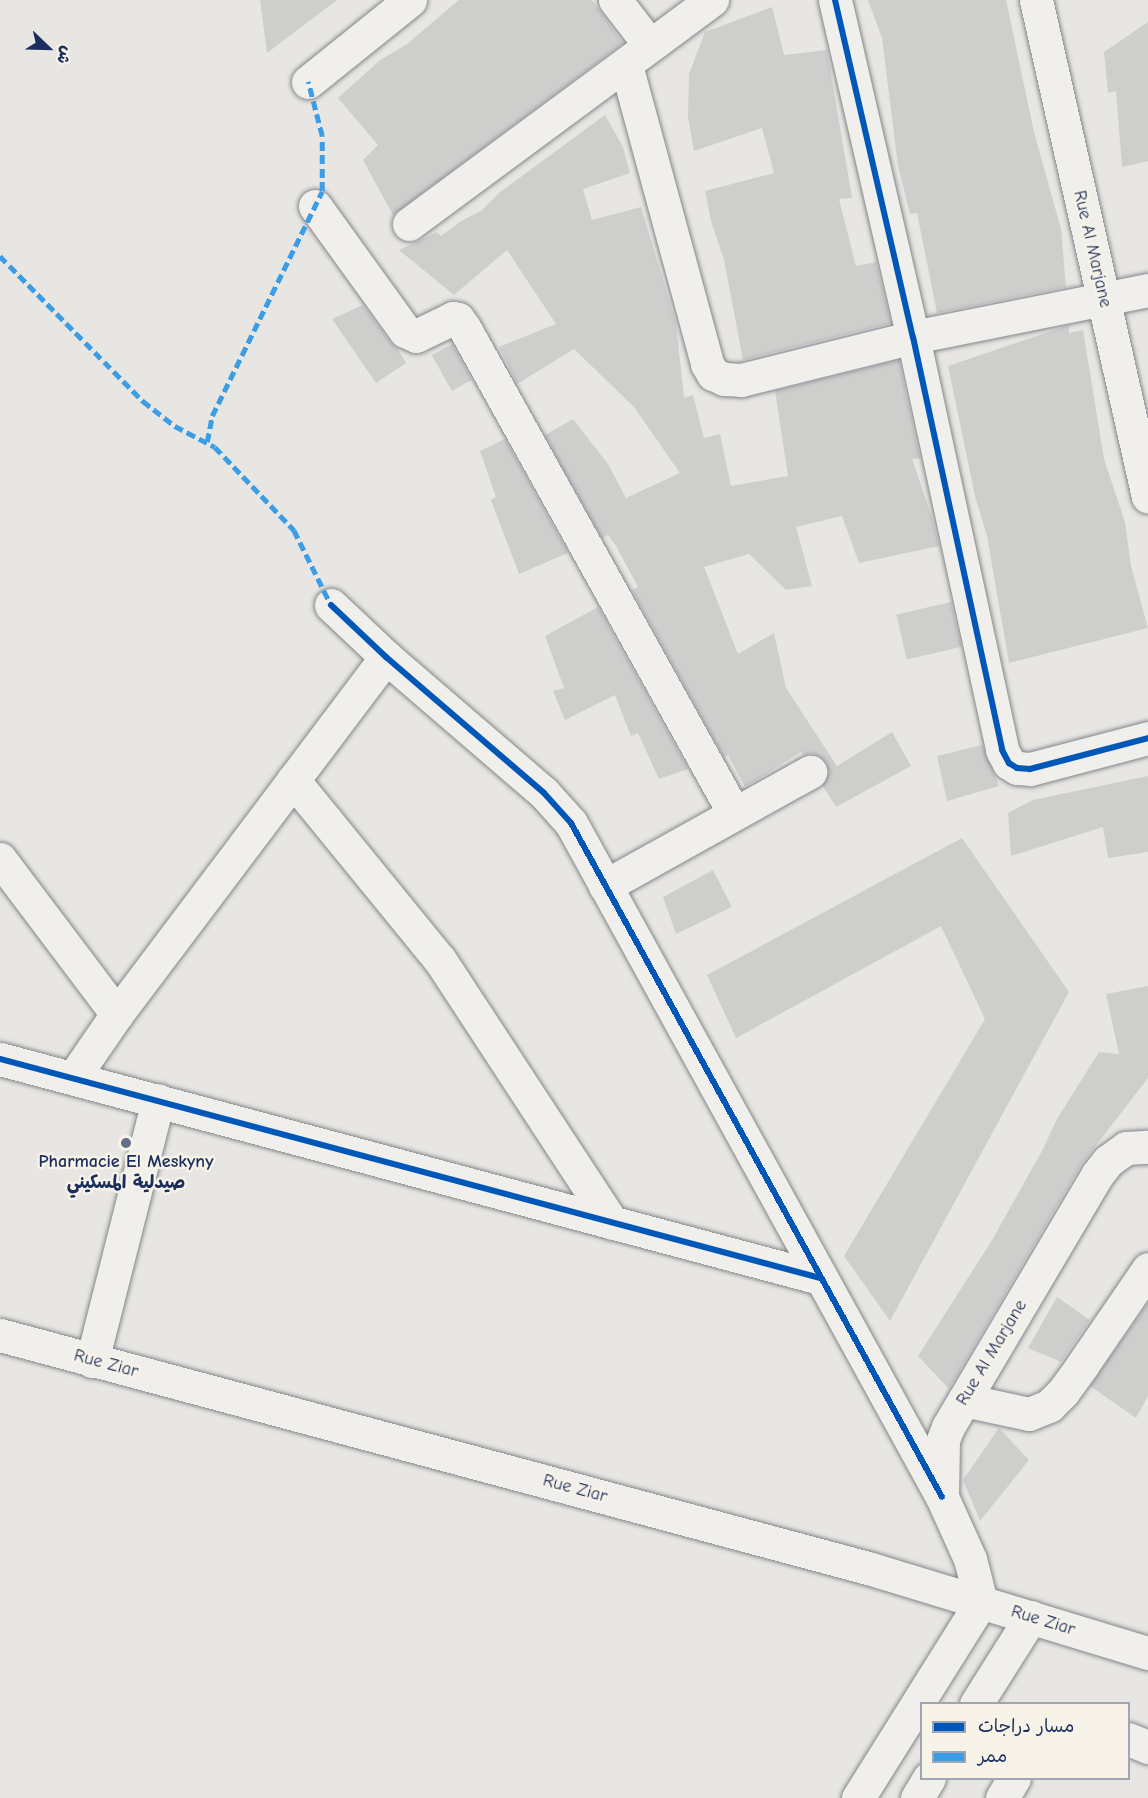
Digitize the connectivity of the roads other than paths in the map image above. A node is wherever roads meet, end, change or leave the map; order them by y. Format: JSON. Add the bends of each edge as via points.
{"nodes":[{"id":1,"x":410,"y":0,"type":"edge"},
{"id":2,"x":615,"y":0,"type":"edge"},
{"id":3,"x":712,"y":0,"type":"edge"},
{"id":4,"x":835,"y":0,"type":"edge"},
{"id":5,"x":1036,"y":0,"type":"edge"},
{"id":6,"x":638,"y":54,"type":"junction"},
{"id":7,"x":308,"y":82,"type":"dead end"},
{"id":8,"x":315,"y":206,"type":"dead end"},
{"id":9,"x":409,"y":224,"type":"dead end"},
{"id":10,"x":1148,"y":290,"type":"edge"},
{"id":11,"x":1104,"y":298,"type":"junction"},
{"id":12,"x":914,"y":337,"type":"junction"},
{"id":13,"x":1148,"y":497,"type":"edge"},
{"id":14,"x":331,"y":605,"type":"dead end"},
{"id":15,"x":386,"y":657,"type":"junction"},
{"id":16,"x":1148,"y":738,"type":"edge"},
{"id":17,"x":810,"y":772,"type":"dead end"},
{"id":18,"x":293,"y":780,"type":"junction"},
{"id":19,"x":734,"y":813,"type":"junction"},
{"id":20,"x":0,"y":859,"type":"edge"},
{"id":21,"x":605,"y":886,"type":"junction"},
{"id":22,"x":117,"y":1014,"type":"junction"},
{"id":23,"x":0,"y":1059,"type":"edge"},
{"id":24,"x":72,"y":1078,"type":"junction"},
{"id":25,"x":158,"y":1100,"type":"junction"},
{"id":26,"x":1148,"y":1147,"type":"edge"},
{"id":27,"x":612,"y":1223,"type":"junction"},
{"id":28,"x":1148,"y":1269,"type":"edge"},
{"id":29,"x":820,"y":1278,"type":"junction"},
{"id":30,"x":0,"y":1335,"type":"edge"},
{"id":31,"x":93,"y":1360,"type":"junction"},
{"id":32,"x":964,"y":1400,"type":"junction"},
{"id":33,"x":942,"y":1497,"type":"junction"},
{"id":34,"x":981,"y":1602,"type":"junction"},
{"id":35,"x":1031,"y":1617,"type":"junction"},
{"id":36,"x":1148,"y":1653,"type":"edge"},
{"id":37,"x":977,"y":1702,"type":"edge"},
{"id":38,"x":1130,"y":1739,"type":"edge"},
{"id":39,"x":1148,"y":1747,"type":"edge"},
{"id":40,"x":928,"y":1780,"type":"edge"},
{"id":41,"x":1013,"y":1780,"type":"edge"},
{"id":42,"x":858,"y":1798,"type":"edge"},
{"id":43,"x":917,"y":1798,"type":"edge"},
{"id":44,"x":1002,"y":1798,"type":"edge"}],
"edges":[{"from":1,"to":7,"type":"street"},
{"from":2,"to":6,"type":"street"},
{"from":3,"to":6,"type":"street"},
{"from":4,"to":12,"type":"street"},
{"from":5,"to":11,"type":"street","name":"Rue Al Marjane"},
{"from":6,"to":9,"type":"street"},
{"from":6,"to":12,"type":"street","via":[[707,364],[713,374],[741,380]]},
{"from":8,"to":19,"type":"street","via":[[405,331],[416,336],[453,318],[465,329]]},
{"from":10,"to":11,"type":"street"},
{"from":11,"to":12,"type":"street"},
{"from":11,"to":13,"type":"street","name":"Rue Al Marjane"},
{"from":12,"to":16,"type":"street","via":[[1002,750],[1009,763],[1030,769]]},
{"from":14,"to":15,"type":"street"},
{"from":15,"to":18,"type":"street"},
{"from":15,"to":21,"type":"street","via":[[543,793],[571,823]]},
{"from":17,"to":19,"type":"street"},
{"from":18,"to":22,"type":"street"},
{"from":18,"to":27,"type":"street","via":[[440,960]]},
{"from":19,"to":21,"type":"street"},
{"from":20,"to":22,"type":"street"},
{"from":21,"to":29,"type":"street"},
{"from":22,"to":24,"type":"street"},
{"from":23,"to":24,"type":"street"},
{"from":24,"to":25,"type":"street"},
{"from":25,"to":27,"type":"street"},
{"from":25,"to":31,"type":"street"},
{"from":26,"to":32,"type":"street","name":"Rue Al Marjane","via":[[1126,1148],[1097,1175]]},
{"from":27,"to":29,"type":"street"},
{"from":28,"to":32,"type":"street","via":[[1083,1365],[1049,1406],[1029,1414]]},
{"from":29,"to":33,"type":"street"},
{"from":30,"to":31,"type":"street","name":"Rue Ziar"},
{"from":31,"to":34,"type":"street","name":"Rue Ziar","via":[[868,1568]]},
{"from":32,"to":33,"type":"street","name":"Rue Al Marjane","via":[[943,1440]]},
{"from":33,"to":34,"type":"street","name":"Rue Al Marjane","via":[[970,1559]]},
{"from":34,"to":35,"type":"street","name":"Rue Ziar"},
{"from":34,"to":42,"type":"street"},
{"from":35,"to":36,"type":"street","name":"Rue Ziar"},
{"from":35,"to":37,"type":"street"},
{"from":38,"to":39,"type":"street"},
{"from":40,"to":43,"type":"street"},
{"from":41,"to":44,"type":"street"}]}
